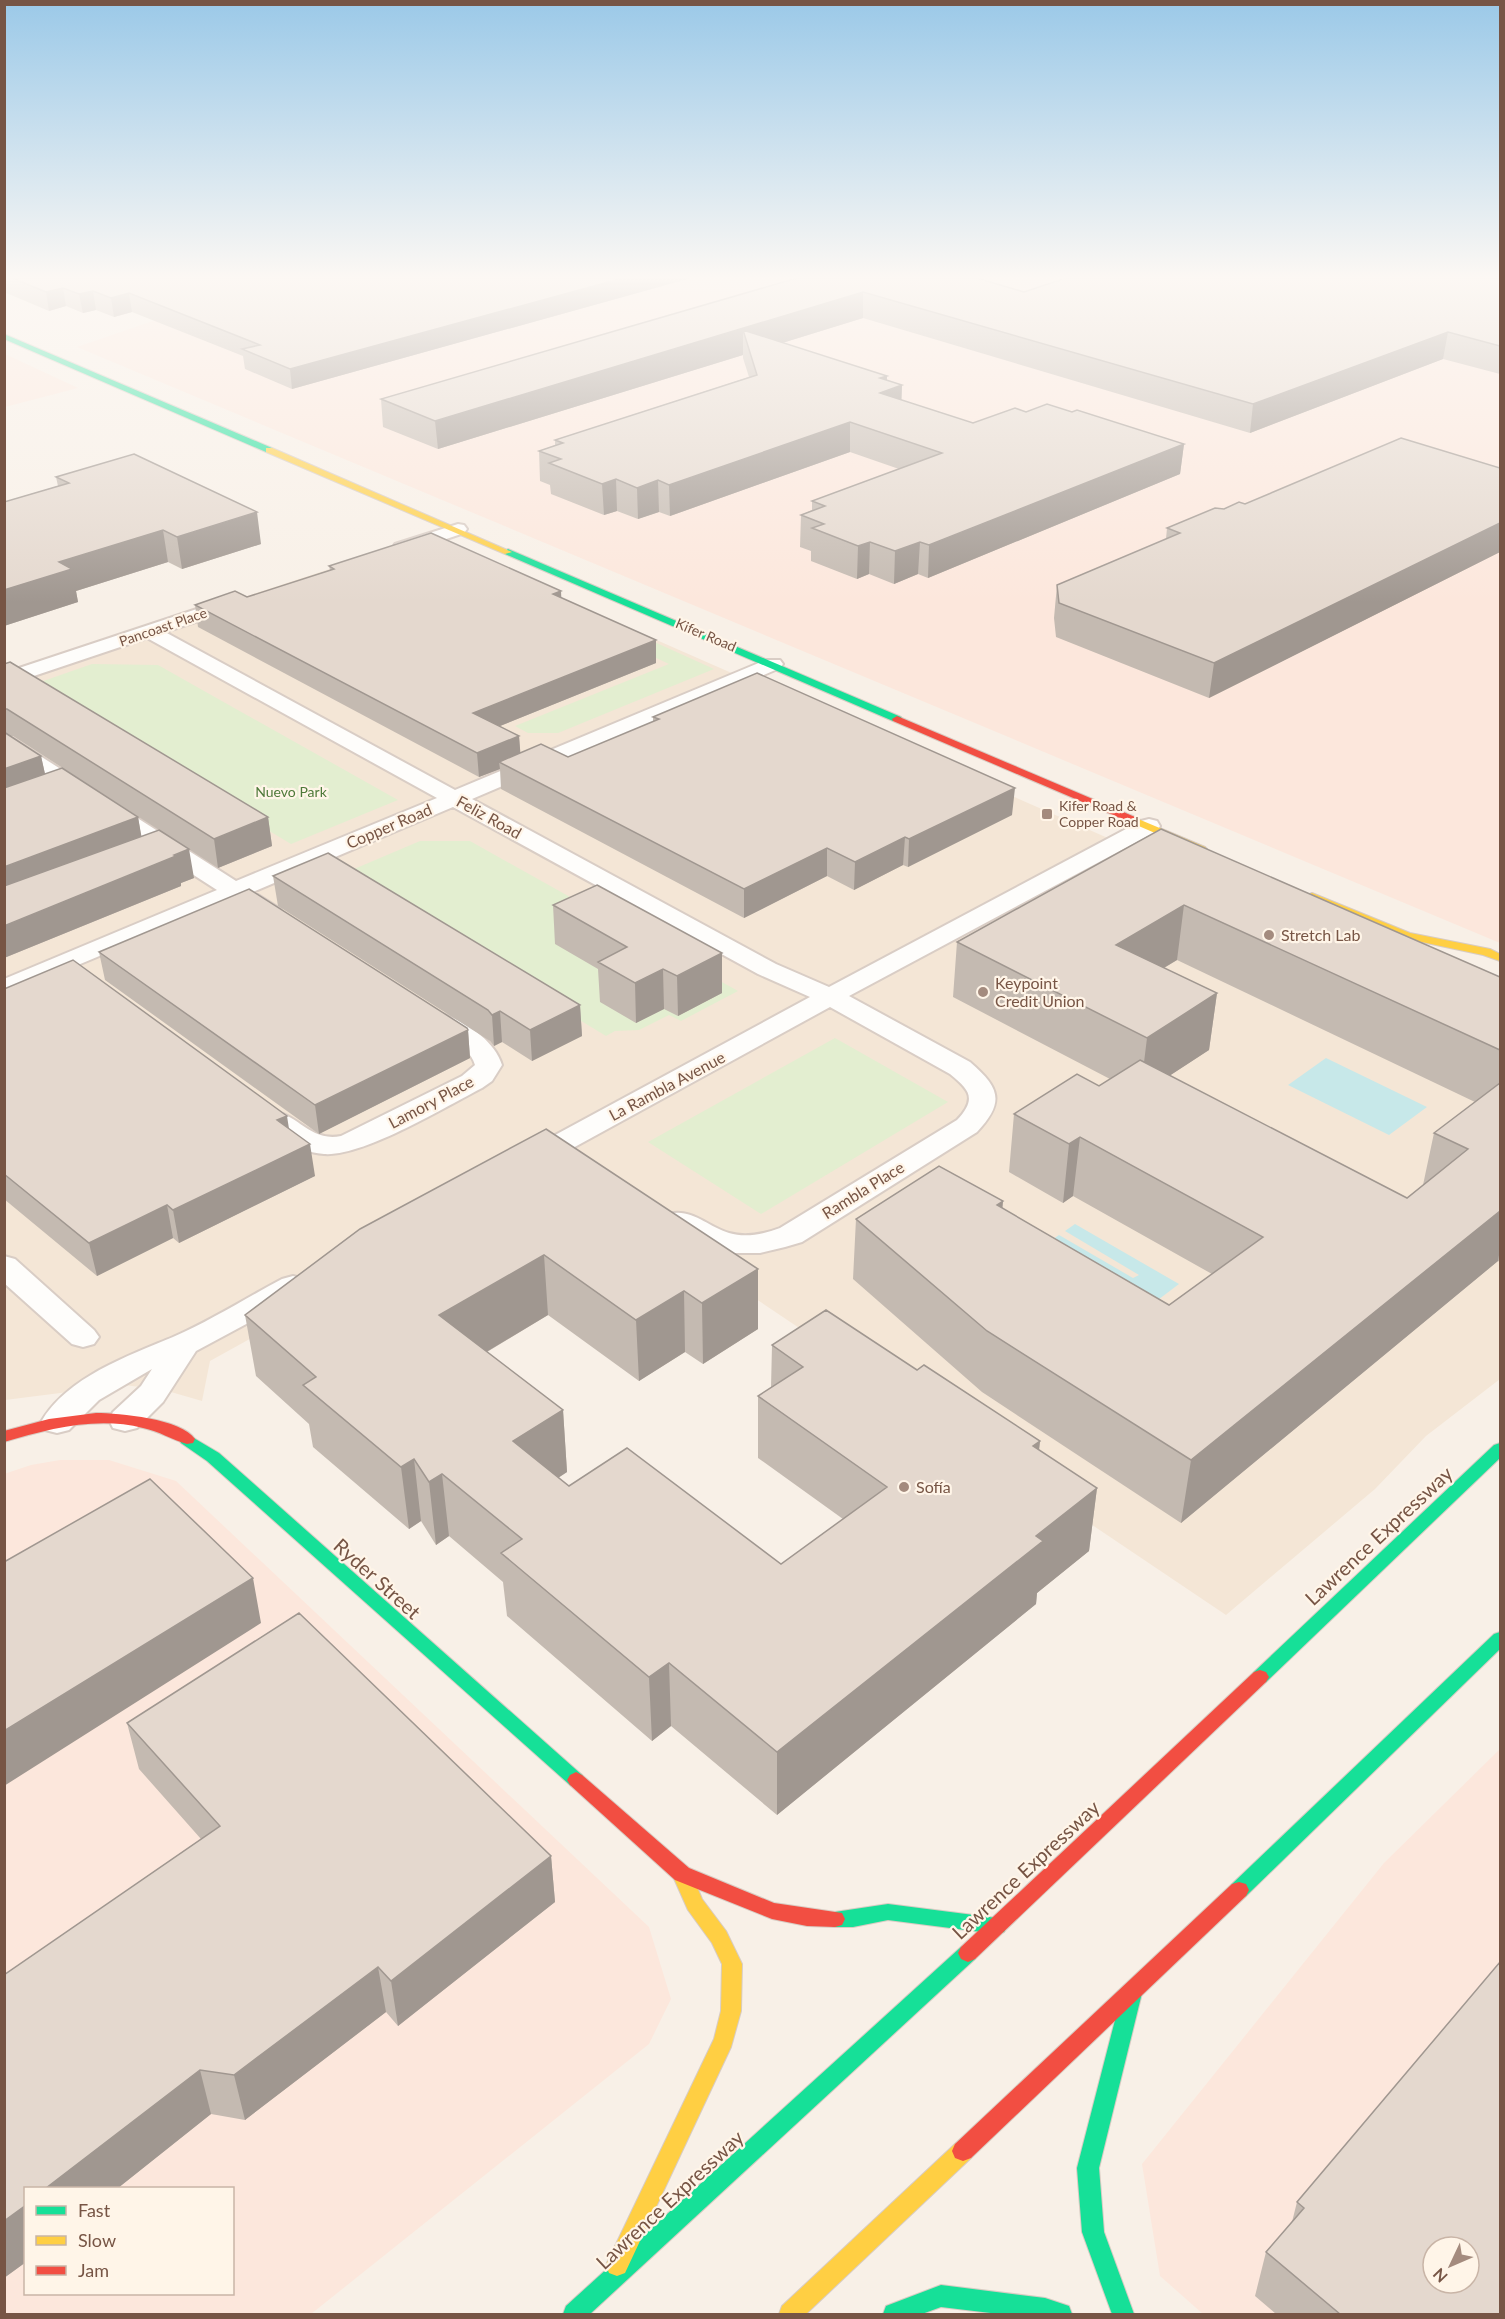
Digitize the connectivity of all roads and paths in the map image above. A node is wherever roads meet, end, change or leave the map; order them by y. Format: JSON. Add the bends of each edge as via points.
{"nodes":[{"id":1,"x":122,"y":386,"type":"edge"},
{"id":2,"x":458,"y":529,"type":"junction"},
{"id":3,"x":382,"y":554,"type":"edge"},
{"id":4,"x":251,"y":597,"type":"edge"},
{"id":5,"x":150,"y":632,"type":"junction"},
{"id":6,"x":773,"y":664,"type":"junction"},
{"id":7,"x":4,"y":680,"type":"edge"},
{"id":8,"x":4,"y":743,"type":"edge"},
{"id":9,"x":455,"y":798,"type":"junction"},
{"id":10,"x":1149,"y":826,"type":"junction"},
{"id":11,"x":1213,"y":854,"type":"edge"},
{"id":12,"x":1298,"y":890,"type":"edge"},
{"id":13,"x":235,"y":892,"type":"junction"},
{"id":14,"x":288,"y":925,"type":"edge"},
{"id":15,"x":1407,"y":936,"type":"junction"},
{"id":16,"x":1435,"y":957,"type":"edge"},
{"id":17,"x":1500,"y":958,"type":"edge"},
{"id":18,"x":62,"y":963,"type":"junction"},
{"id":19,"x":84,"y":980,"type":"edge"},
{"id":20,"x":4,"y":988,"type":"edge"},
{"id":21,"x":831,"y":997,"type":"junction"},
{"id":22,"x":412,"y":1005,"type":"edge"},
{"id":23,"x":254,"y":1104,"type":"edge"},
{"id":24,"x":562,"y":1143,"type":"junction"},
{"id":25,"x":586,"y":1159,"type":"edge"},
{"id":26,"x":512,"y":1169,"type":"edge"},
{"id":27,"x":654,"y":1204,"type":"edge"},
{"id":28,"x":4,"y":1266,"type":"edge"},
{"id":29,"x":314,"y":1275,"type":"edge"},
{"id":30,"x":83,"y":1337,"type":"dead end"},
{"id":31,"x":186,"y":1344,"type":"junction"},
{"id":32,"x":125,"y":1420,"type":"junction"},
{"id":33,"x":57,"y":1422,"type":"junction"},
{"id":34,"x":4,"y":1437,"type":"edge"},
{"id":35,"x":1500,"y":1449,"type":"edge"},
{"id":36,"x":1500,"y":1639,"type":"edge"},
{"id":37,"x":682,"y":1874,"type":"junction"},
{"id":38,"x":997,"y":1926,"type":"junction"},
{"id":39,"x":1132,"y":1993,"type":"junction"},
{"id":40,"x":610,"y":2281,"type":"junction"},
{"id":41,"x":574,"y":2314,"type":"edge"},
{"id":42,"x":790,"y":2314,"type":"edge"},
{"id":43,"x":894,"y":2314,"type":"edge"},
{"id":44,"x":1061,"y":2314,"type":"edge"},
{"id":45,"x":1123,"y":2314,"type":"edge"}],
"edges":[{"from":1,"to":2,"type":"main road","name":"Kifer Road"},
{"from":2,"to":3,"type":"street"},
{"from":2,"to":6,"type":"main road","name":"Kifer Road"},
{"from":4,"to":5,"type":"street","name":"Pancoast Place"},
{"from":5,"to":7,"type":"street","name":"Pancoast Place"},
{"from":5,"to":9,"type":"street","name":"Feliz Road"},
{"from":6,"to":9,"type":"street","name":"Copper Road"},
{"from":6,"to":10,"type":"main road","name":"Kifer Road"},
{"from":8,"to":13,"type":"street","via":[[59,790],[155,852]]},
{"from":9,"to":13,"type":"street","name":"Copper Road"},
{"from":9,"to":21,"type":"street","name":"Feliz Road","via":[[767,969]]},
{"from":10,"to":11,"type":"main road","name":"Kifer Road"},
{"from":10,"to":21,"type":"street","name":"La Rambla Avenue"},
{"from":12,"to":15,"type":"main road"},
{"from":13,"to":14,"type":"street"},
{"from":13,"to":18,"type":"street","name":"Copper Road"},
{"from":15,"to":16,"type":"main road"},
{"from":15,"to":17,"type":"main road"},
{"from":18,"to":19,"type":"street"},
{"from":18,"to":20,"type":"street","name":"Copper Road"},
{"from":21,"to":24,"type":"street","name":"La Rambla Avenue"},
{"from":21,"to":27,"type":"street","name":"Rambla Place","via":[[969,1075],[984,1095],[985,1104],[978,1115],[968,1125],[791,1235],[772,1243],[738,1244],[704,1236]]},
{"from":22,"to":23,"type":"street","name":"Lamory Place","via":[[488,1057],[489,1065],[482,1075],[362,1138],[329,1147],[301,1139]]},
{"from":24,"to":25,"type":"street"},
{"from":24,"to":26,"type":"street","name":"La Rambla Avenue"},
{"from":28,"to":30,"type":"street"},
{"from":29,"to":31,"type":"street"},
{"from":31,"to":32,"type":"street","via":[[152,1394]]},
{"from":31,"to":33,"type":"street","via":[[147,1358],[88,1392]]},
{"from":32,"to":33,"type":"main road","name":"Ryder Street"},
{"from":32,"to":37,"type":"main road","name":"Ryder Street","via":[[174,1432],[213,1457]]},
{"from":33,"to":34,"type":"main road","name":"Ryder Street"},
{"from":35,"to":38,"type":"main road","name":"Lawrence Expressway"},
{"from":36,"to":39,"type":"main road"},
{"from":37,"to":38,"type":"main road","via":[[772,1911],[807,1918],[853,1919],[888,1912]]},
{"from":37,"to":40,"type":"main road","via":[[695,1904],[719,1937],[732,1964],[731,2011],[724,2040]]},
{"from":38,"to":40,"type":"main road","name":"Lawrence Expressway"},
{"from":39,"to":42,"type":"main road"},
{"from":39,"to":45,"type":"main road","via":[[1088,2168],[1093,2232]]},
{"from":40,"to":41,"type":"main road","name":"Lawrence Expressway"},
{"from":43,"to":44,"type":"main road","via":[[941,2295],[1045,2308]]}]}
